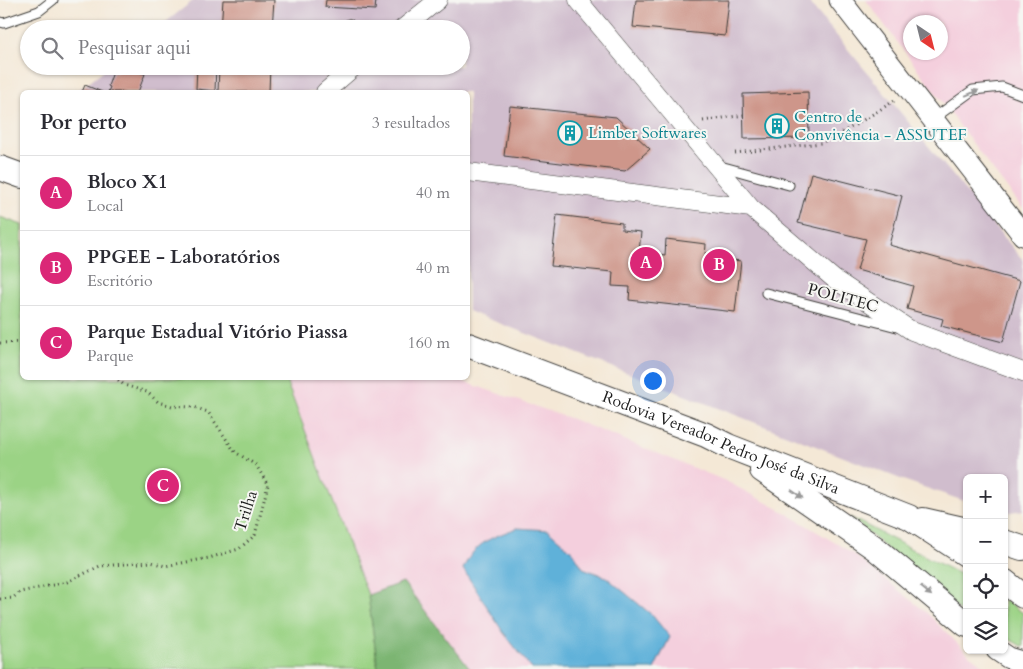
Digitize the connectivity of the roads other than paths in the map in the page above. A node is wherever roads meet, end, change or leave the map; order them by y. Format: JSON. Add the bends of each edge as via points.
{"nodes":[{"id":1,"x":53,"y":0,"type":"edge"},
{"id":2,"x":438,"y":0,"type":"edge"},
{"id":3,"x":578,"y":0,"type":"edge"},
{"id":4,"x":840,"y":0,"type":"edge"},
{"id":5,"x":413,"y":20,"type":"edge"},
{"id":6,"x":0,"y":22,"type":"edge"},
{"id":7,"x":1023,"y":95,"type":"edge"},
{"id":8,"x":932,"y":120,"type":"junction"},
{"id":9,"x":715,"y":164,"type":"junction"},
{"id":10,"x":0,"y":168,"type":"edge"},
{"id":11,"x":470,"y":172,"type":"edge"},
{"id":12,"x":20,"y":175,"type":"edge"},
{"id":13,"x":789,"y":185,"type":"dead end"},
{"id":14,"x":751,"y":208,"type":"junction"},
{"id":15,"x":1023,"y":234,"type":"edge"},
{"id":16,"x":766,"y":293,"type":"dead end"},
{"id":17,"x":912,"y":331,"type":"junction"},
{"id":18,"x":470,"y":346,"type":"edge"},
{"id":19,"x":1023,"y":372,"type":"edge"},
{"id":20,"x":728,"y":446,"type":"junction"},
{"id":21,"x":909,"y":517,"type":"junction"},
{"id":22,"x":963,"y":529,"type":"edge"},
{"id":23,"x":963,"y":552,"type":"edge"},
{"id":24,"x":1008,"y":584,"type":"edge"},
{"id":25,"x":1023,"y":596,"type":"edge"},
{"id":26,"x":963,"y":622,"type":"edge"},
{"id":27,"x":1004,"y":654,"type":"edge"},
{"id":28,"x":1023,"y":662,"type":"edge"}],
"edges":[{"from":1,"to":6,"type":"lane","via":[[39,12]]},
{"from":2,"to":5,"type":"street"},
{"from":3,"to":9,"type":"street"},
{"from":4,"to":8,"type":"street"},
{"from":8,"to":7,"type":"lane","one_way":true,"via":[[973,90],[1002,86]]},
{"from":8,"to":15,"type":"street"},
{"from":9,"to":13,"type":"lane"},
{"from":9,"to":14,"type":"street"},
{"from":10,"to":12,"type":"main road"},
{"from":11,"to":14,"type":"street"},
{"from":14,"to":17,"type":"street","via":[[834,279]]},
{"from":16,"to":17,"type":"lane","name":"POLITEC"},
{"from":17,"to":19,"type":"street"},
{"from":18,"to":20,"type":"main road","name":"Rodovia Vereador Pedro José da Silva"},
{"from":20,"to":21,"type":"main road","name":"Rodovia Vereador Pedro José da Silva"},
{"from":20,"to":26,"type":"main road","one_way":true,"via":[[875,548]]},
{"from":21,"to":22,"type":"main road"},
{"from":21,"to":23,"type":"main road","name":"Rodovia Vereador Pedro José da Silva"},
{"from":24,"to":25,"type":"main road"},
{"from":27,"to":28,"type":"street"}]}
